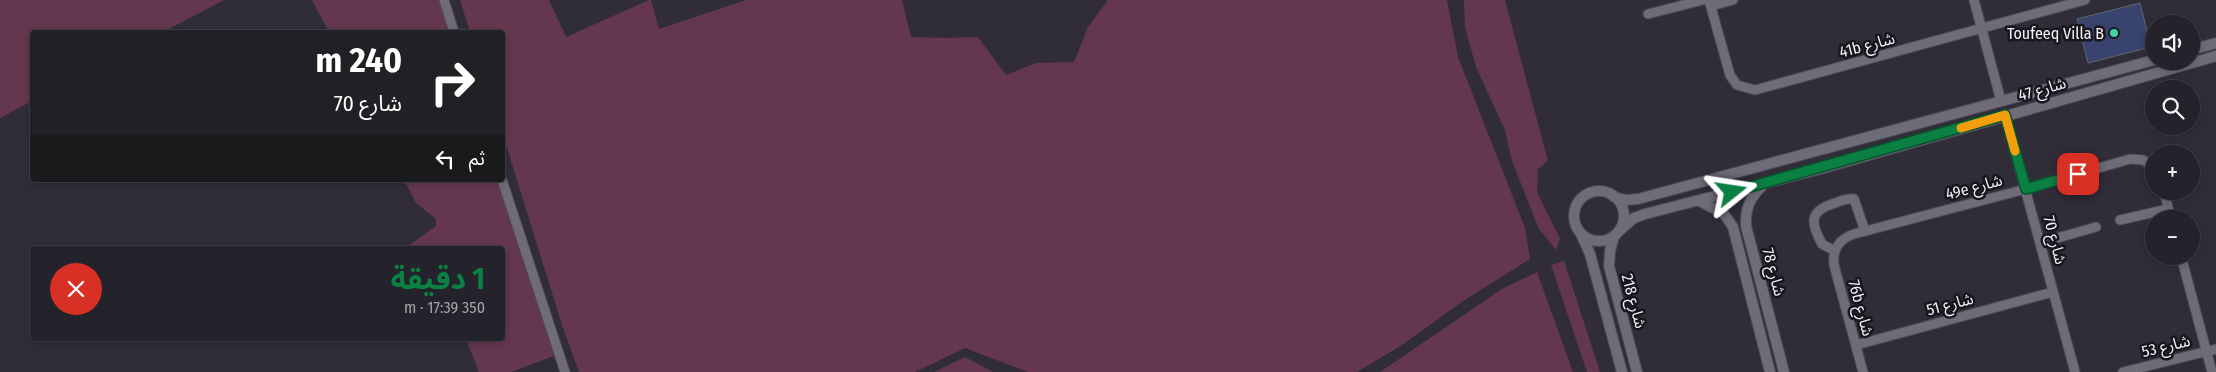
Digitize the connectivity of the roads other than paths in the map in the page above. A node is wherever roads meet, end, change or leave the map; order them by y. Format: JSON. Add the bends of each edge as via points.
{"nodes":[{"id":1,"x":444,"y":0,"type":"edge"},
{"id":2,"x":1703,"y":0,"type":"edge"},
{"id":3,"x":1733,"y":0,"type":"edge"},
{"id":4,"x":1974,"y":0,"type":"edge"},
{"id":5,"x":2085,"y":0,"type":"edge"},
{"id":6,"x":1710,"y":3,"type":"edge"},
{"id":7,"x":1648,"y":14,"type":"dead end"},
{"id":8,"x":1982,"y":28,"type":"junction"},
{"id":9,"x":453,"y":30,"type":"edge"},
{"id":10,"x":2216,"y":43,"type":"edge"},
{"id":11,"x":2200,"y":47,"type":"edge"},
{"id":12,"x":2213,"y":56,"type":"edge"},
{"id":13,"x":2145,"y":62,"type":"edge"},
{"id":14,"x":2001,"y":101,"type":"junction"},
{"id":15,"x":2005,"y":115,"type":"junction"},
{"id":16,"x":2145,"y":161,"type":"edge"},
{"id":17,"x":503,"y":182,"type":"edge"},
{"id":18,"x":1764,"y":184,"type":"junction"},
{"id":19,"x":2026,"y":189,"type":"junction"},
{"id":20,"x":1614,"y":196,"type":"junction"},
{"id":21,"x":2166,"y":200,"type":"edge"},
{"id":22,"x":1700,"y":201,"type":"junction"},
{"id":23,"x":2168,"y":209,"type":"joint"},
{"id":24,"x":2120,"y":220,"type":"dead end"},
{"id":25,"x":2096,"y":227,"type":"dead end"},
{"id":26,"x":1865,"y":231,"type":"junction"},
{"id":27,"x":1580,"y":233,"type":"junction"},
{"id":28,"x":1617,"y":234,"type":"junction"},
{"id":29,"x":2040,"y":243,"type":"junction"},
{"id":30,"x":1835,"y":251,"type":"junction"},
{"id":31,"x":2183,"y":265,"type":"edge"},
{"id":32,"x":2052,"y":292,"type":"junction"},
{"id":33,"x":1856,"y":345,"type":"junction"},
{"id":34,"x":2216,"y":349,"type":"edge"},
{"id":35,"x":2206,"y":352,"type":"junction"},
{"id":36,"x":565,"y":372,"type":"edge"},
{"id":37,"x":1622,"y":372,"type":"edge"},
{"id":38,"x":1637,"y":372,"type":"edge"},
{"id":39,"x":1770,"y":372,"type":"edge"},
{"id":40,"x":1784,"y":372,"type":"edge"},
{"id":41,"x":1863,"y":372,"type":"edge"},
{"id":42,"x":2074,"y":372,"type":"edge"},
{"id":43,"x":2123,"y":372,"type":"edge"},
{"id":44,"x":2212,"y":372,"type":"edge"}],
"edges":[{"from":1,"to":9,"type":"street"},
{"from":2,"to":7,"type":"street"},
{"from":3,"to":6,"type":"street"},
{"from":4,"to":8,"type":"street"},
{"from":5,"to":8,"type":"street","name":"41b شارع"},
{"from":6,"to":8,"type":"street","name":"41b شارع","via":[[1730,75],[1737,84],[1749,90]]},
{"from":8,"to":14,"type":"street"},
{"from":10,"to":11,"type":"street"},
{"from":12,"to":15,"type":"street","name":"شارع 47"},
{"from":13,"to":14,"type":"street","name":"شارع 47"},
{"from":14,"to":20,"type":"street","name":"شارع 47","via":[[1638,199]]},
{"from":15,"to":18,"type":"street","name":"شارع 47"},
{"from":15,"to":19,"type":"street","name":"شارع 70"},
{"from":16,"to":19,"type":"street","name":"49e شارع","via":[[2130,159]]},
{"from":17,"to":36,"type":"street"},
{"from":18,"to":22,"type":"street","name":"شارع 47"},
{"from":18,"to":40,"type":"street","name":"شارع 78","via":[[1748,203],[1746,226]]},
{"from":19,"to":26,"type":"street","name":"49e شارع"},
{"from":19,"to":29,"type":"street","name":"شارع 70"},
{"from":20,"to":27,"type":"street","via":[[1593,192],[1581,200],[1574,220]]},
{"from":20,"to":28,"type":"street","via":[[1623,210],[1624,221]]},
{"from":21,"to":23,"type":"street"},
{"from":22,"to":28,"type":"street","name":"شارع 47","via":[[1639,216]]},
{"from":22,"to":39,"type":"street","name":"شارع 78","via":[[1724,214],[1733,228]]},
{"from":23,"to":24,"type":"street"},
{"from":25,"to":29,"type":"street"},
{"from":26,"to":30,"type":"street","name":"49e شارع","via":[[1844,238]]},
{"from":26,"to":30,"type":"street","via":[[1854,199],[1821,208],[1813,221],[1822,244]]},
{"from":27,"to":28,"type":"street","via":[[1593,241]]},
{"from":27,"to":37,"type":"street","via":[[1592,261]]},
{"from":28,"to":38,"type":"street","name":"شارع 218","via":[[1610,251],[1609,266]]},
{"from":29,"to":32,"type":"street","name":"شارع 70"},
{"from":30,"to":33,"type":"street","name":"76b شارع","via":[[1834,265]]},
{"from":31,"to":35,"type":"street"},
{"from":32,"to":33,"type":"street","name":"شارع 51"},
{"from":32,"to":42,"type":"street","name":"شارع 70"},
{"from":33,"to":41,"type":"street","name":"76b شارع"},
{"from":34,"to":35,"type":"street","name":"شارع 53"},
{"from":35,"to":43,"type":"street","name":"شارع 53"},
{"from":35,"to":44,"type":"street"}]}
